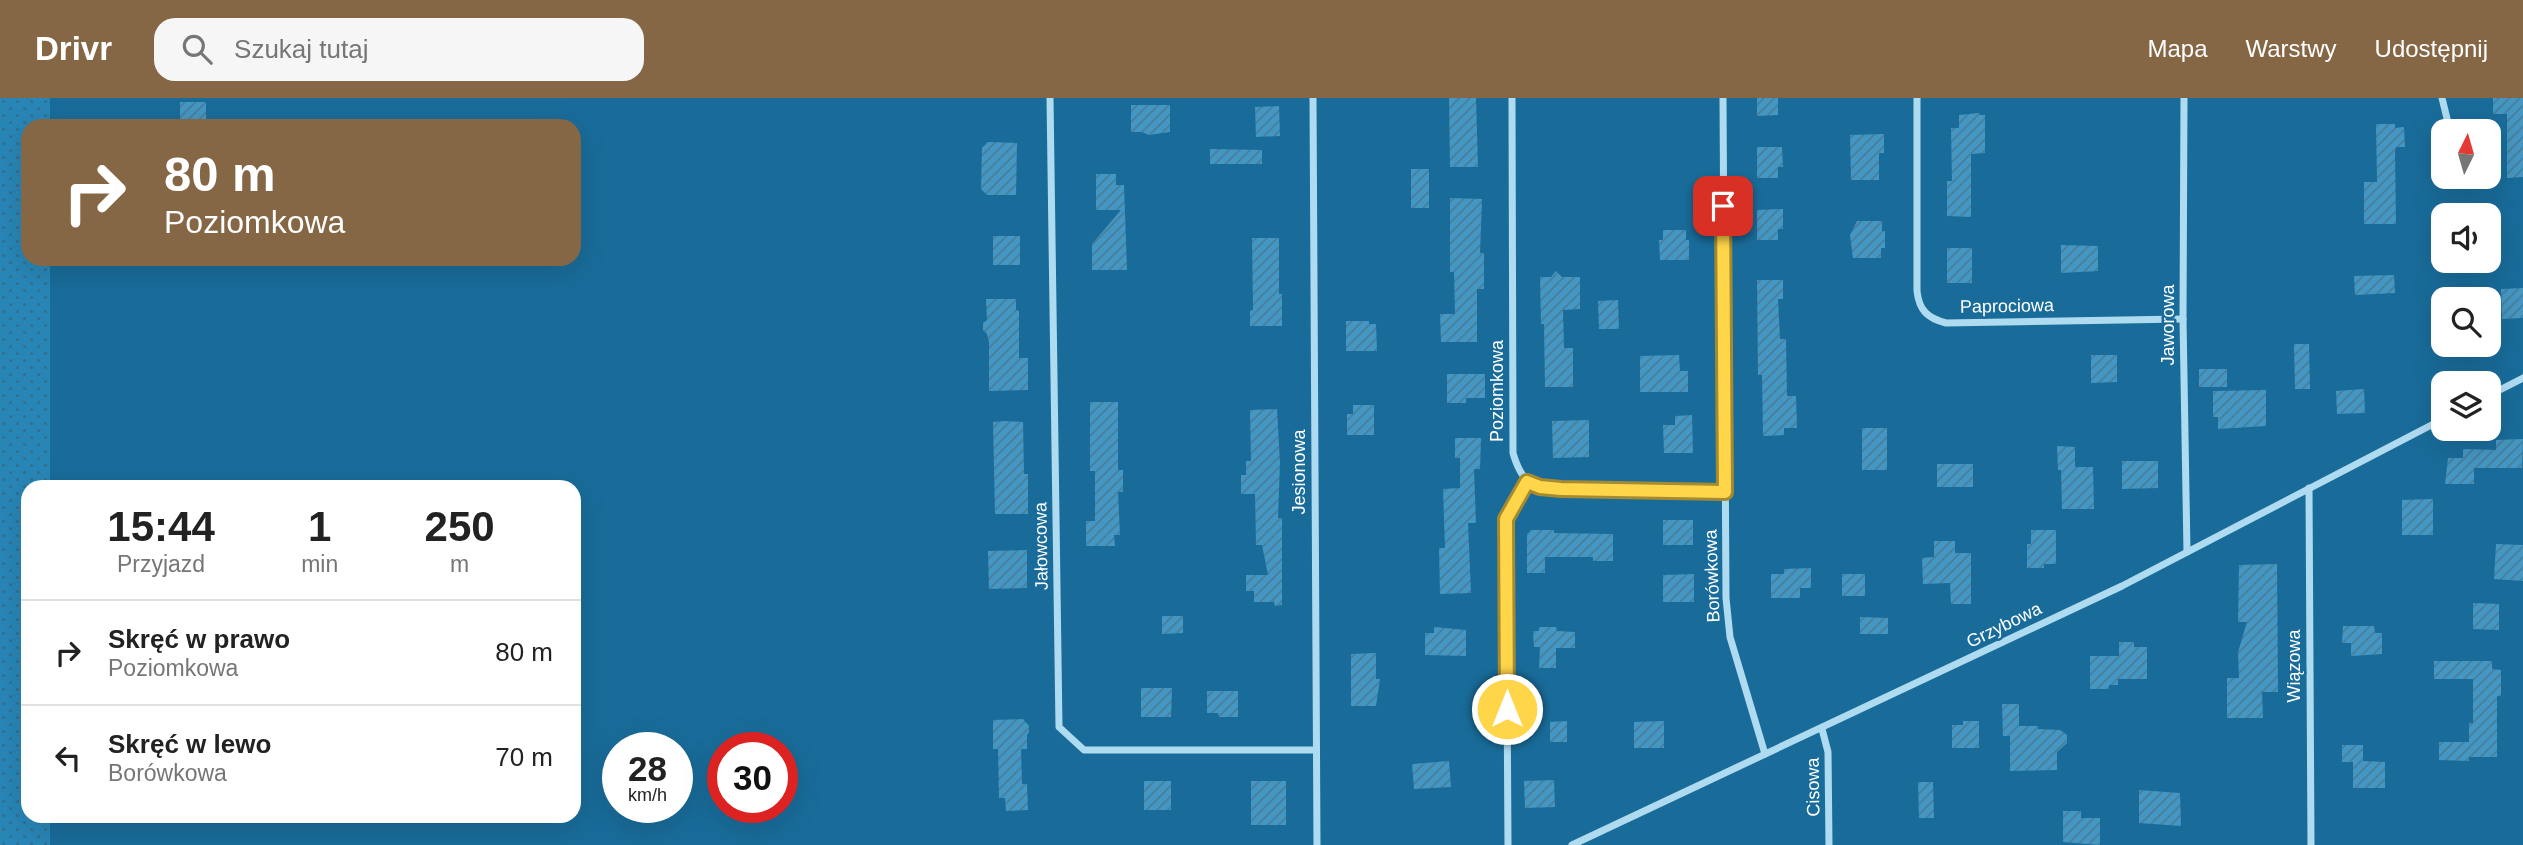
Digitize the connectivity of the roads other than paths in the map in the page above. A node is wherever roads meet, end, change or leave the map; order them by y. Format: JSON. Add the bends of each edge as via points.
{"nodes":[{"id":1,"x":1050,"y":98,"type":"edge"},
{"id":2,"x":1313,"y":98,"type":"edge"},
{"id":3,"x":1512,"y":98,"type":"edge"},
{"id":4,"x":1723,"y":98,"type":"edge"},
{"id":5,"x":1917,"y":98,"type":"edge"},
{"id":6,"x":2184,"y":98,"type":"edge"},
{"id":7,"x":2442,"y":98,"type":"edge"},
{"id":8,"x":2446,"y":119,"type":"edge"},
{"id":9,"x":2183,"y":319,"type":"junction"},
{"id":10,"x":2523,"y":378,"type":"edge"},
{"id":11,"x":2501,"y":389,"type":"edge"},
{"id":12,"x":2431,"y":425,"type":"edge"},
{"id":13,"x":1527,"y":482,"type":"junction"},
{"id":14,"x":2309,"y":488,"type":"junction"},
{"id":15,"x":1725,"y":492,"type":"junction"},
{"id":16,"x":2187,"y":552,"type":"junction"},
{"id":17,"x":1822,"y":729,"type":"junction"},
{"id":18,"x":1317,"y":750,"type":"junction"},
{"id":19,"x":1765,"y":754,"type":"junction"},
{"id":20,"x":1317,"y":845,"type":"edge"},
{"id":21,"x":1508,"y":845,"type":"edge"},
{"id":22,"x":1572,"y":845,"type":"edge"},
{"id":23,"x":1829,"y":845,"type":"edge"},
{"id":24,"x":2311,"y":845,"type":"edge"}],
"edges":[{"from":1,"to":18,"type":"street","name":"Jałowcowa","via":[[1059,727],[1084,750]]},
{"from":2,"to":18,"type":"street","name":"Jesionowa"},
{"from":3,"to":13,"type":"street","name":"Poziomkowa","via":[[1513,453]]},
{"from":4,"to":15,"type":"street","name":"Borówkowa"},
{"from":5,"to":9,"type":"street","name":"Paprociowa","via":[[1917,291],[1919,304],[1933,320]]},
{"from":6,"to":9,"type":"street","name":"Jaworowa"},
{"from":7,"to":8,"type":"street"},
{"from":9,"to":16,"type":"street","name":"Jaworowa"},
{"from":10,"to":11,"type":"street"},
{"from":12,"to":14,"type":"street","name":"Grzybowa"},
{"from":13,"to":15,"type":"street","via":[[1561,489]]},
{"from":13,"to":21,"type":"street","via":[[1506,519]]},
{"from":14,"to":16,"type":"street","name":"Grzybowa"},
{"from":14,"to":24,"type":"street","name":"Wiązowa"},
{"from":15,"to":19,"type":"street","name":"Borówkowa","via":[[1730,637]]},
{"from":16,"to":17,"type":"street","name":"Grzybowa"},
{"from":17,"to":19,"type":"street","name":"Grzybowa"},
{"from":17,"to":23,"type":"street","name":"Cisowa","via":[[1828,752]]},
{"from":18,"to":20,"type":"street","name":"Jesionowa"},
{"from":19,"to":22,"type":"street","name":"Grzybowa"}]}
